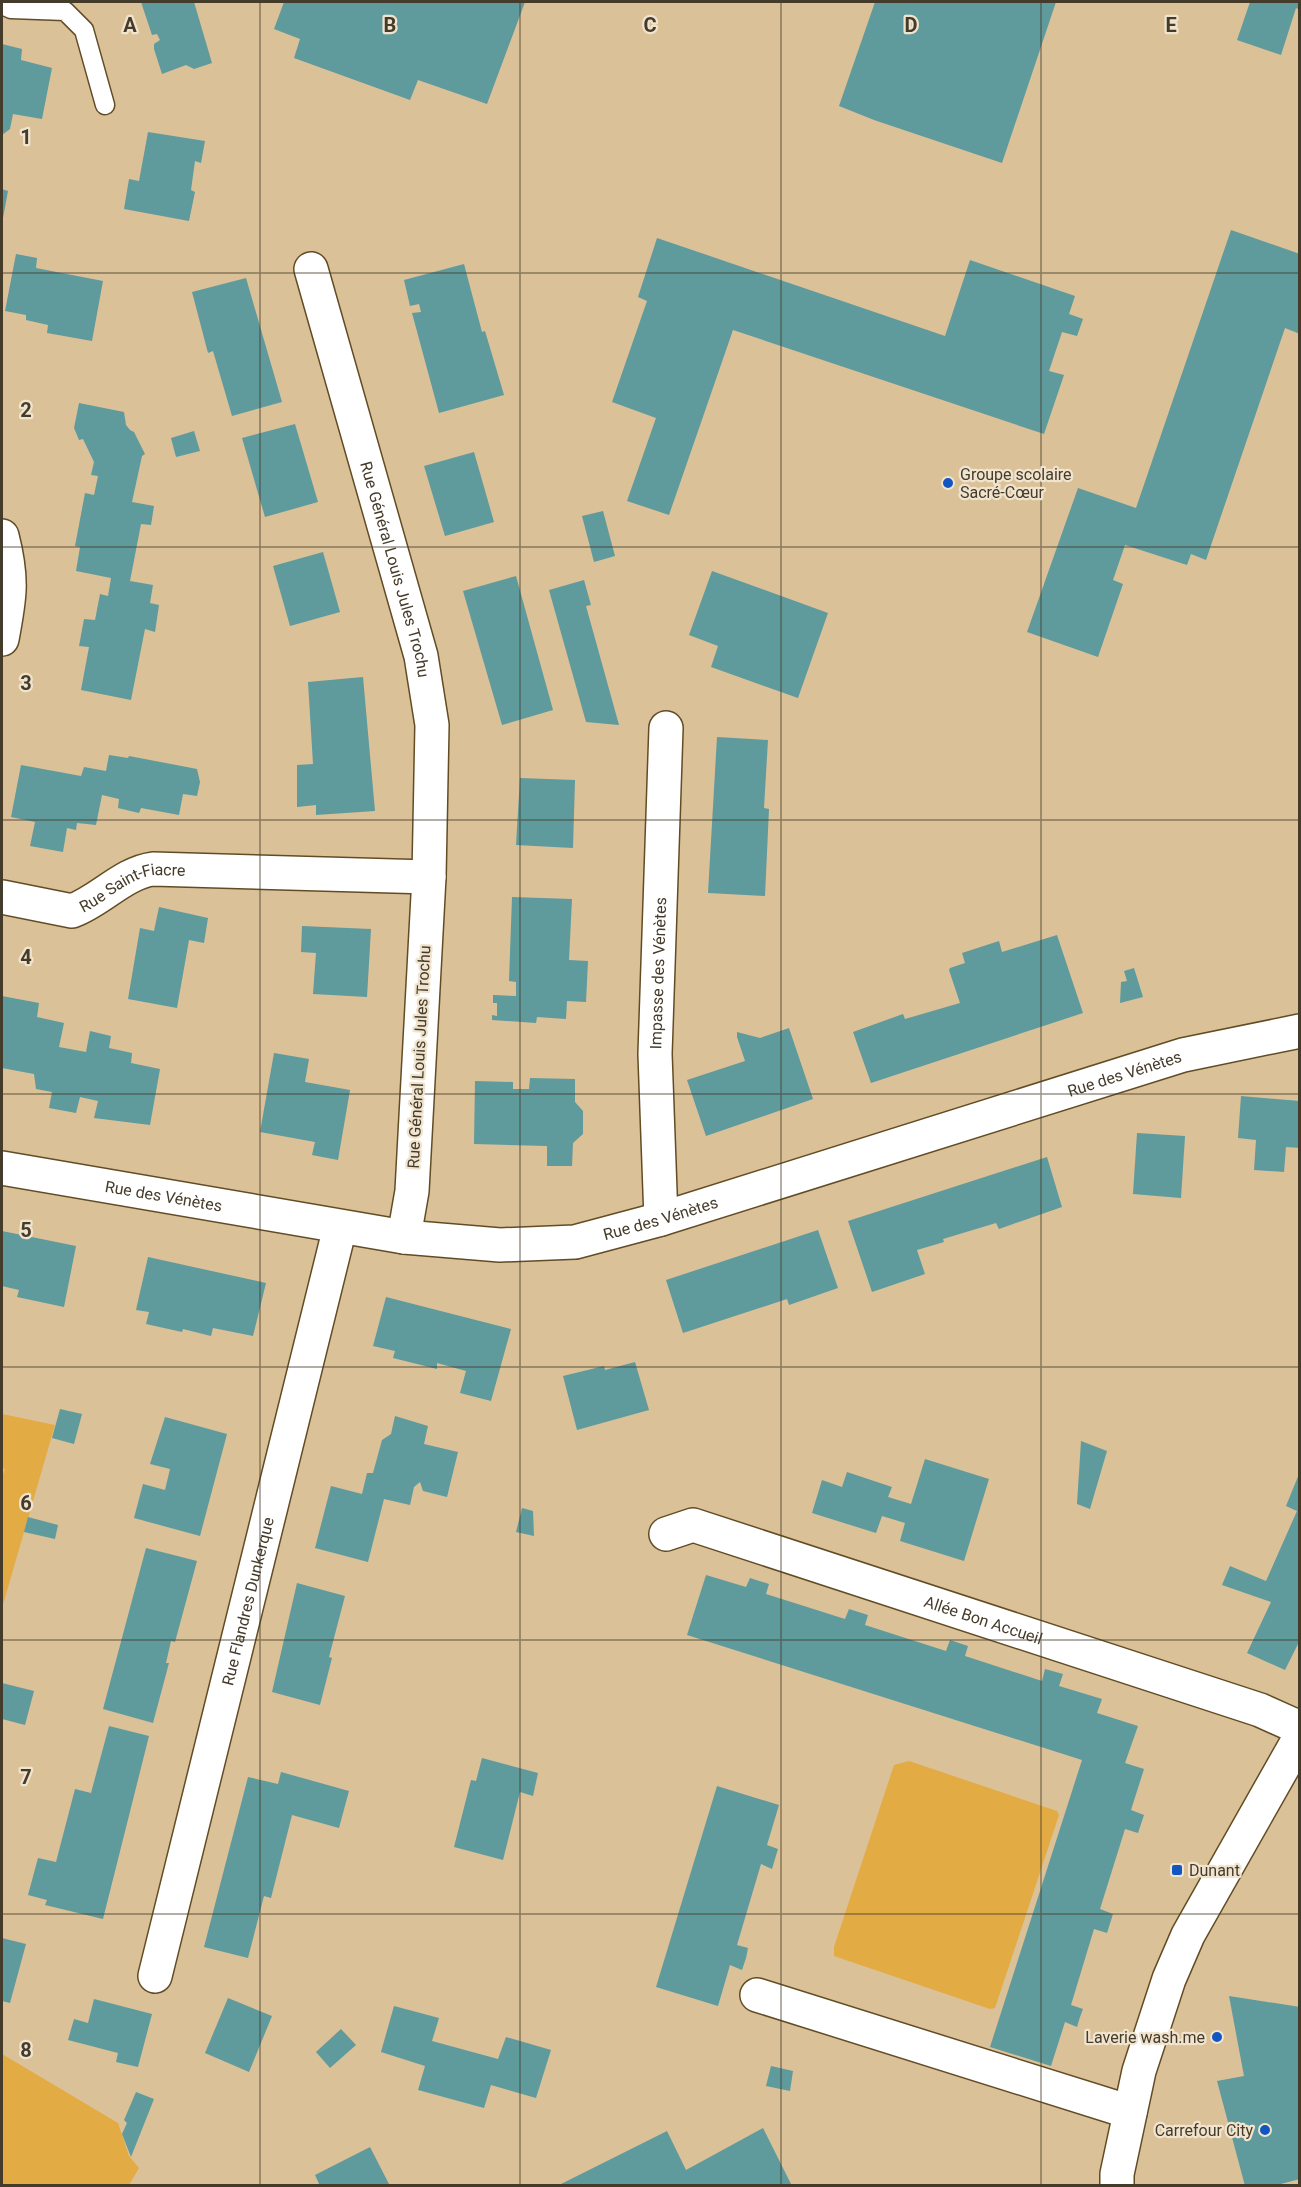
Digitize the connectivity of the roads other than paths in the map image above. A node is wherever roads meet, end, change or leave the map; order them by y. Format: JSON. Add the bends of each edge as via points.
{"nodes":[{"id":1,"x":2,"y":5,"type":"edge"},
{"id":2,"x":105,"y":105,"type":"dead end"},
{"id":3,"x":311,"y":269,"type":"dead end"},
{"id":4,"x":2,"y":536,"type":"edge"},
{"id":5,"x":2,"y":639,"type":"edge"},
{"id":6,"x":666,"y":728,"type":"dead end"},
{"id":7,"x":429,"y":877,"type":"junction"},
{"id":8,"x":2,"y":897,"type":"edge"},
{"id":9,"x":1299,"y":1031,"type":"edge"},
{"id":10,"x":2,"y":1168,"type":"edge"},
{"id":11,"x":662,"y":1219,"type":"junction"},
{"id":12,"x":340,"y":1227,"type":"junction"},
{"id":13,"x":404,"y":1237,"type":"junction"},
{"id":14,"x":666,"y":1534,"type":"dead end"},
{"id":15,"x":1299,"y":1728,"type":"edge"},
{"id":16,"x":1299,"y":1737,"type":"edge"},
{"id":17,"x":156,"y":1976,"type":"dead end"},
{"id":18,"x":757,"y":1995,"type":"dead end"},
{"id":19,"x":1130,"y":2112,"type":"junction"},
{"id":20,"x":1117,"y":2186,"type":"edge"}],
"edges":[{"from":1,"to":2,"type":"lane","via":[[11,9],[65,11],[84,30]]},
{"from":3,"to":7,"type":"street","name":"Rue Général Louis Jules Trochu","via":[[420,656],[432,725]]},
{"from":4,"to":5,"type":"street","via":[[10,588]]},
{"from":6,"to":11,"type":"street","name":"Impasse des Vénètes","via":[[655,1054]]},
{"from":7,"to":8,"type":"street","name":"Rue Saint-Fiacre","via":[[145,870],[72,911]]},
{"from":7,"to":13,"type":"street","name":"Rue Général Louis Jules Trochu","via":[[412,1191]]},
{"from":9,"to":11,"type":"street","name":"Rue des Vénètes","via":[[1183,1055]]},
{"from":10,"to":12,"type":"street","name":"Rue des Vénètes"},
{"from":11,"to":13,"type":"street","name":"Rue des Vénètes","via":[[575,1242],[500,1245]]},
{"from":12,"to":13,"type":"street","name":"Rue des Vénètes"},
{"from":12,"to":17,"type":"street","name":"Rue Flandres Dunkerque"},
{"from":14,"to":15,"type":"street","name":"Allée Bon Accueil","via":[[693,1525],[1260,1710]]},
{"from":16,"to":19,"type":"street","via":[[1188,1935],[1162,2000]]},
{"from":18,"to":19,"type":"street"},
{"from":19,"to":20,"type":"street"}]}
